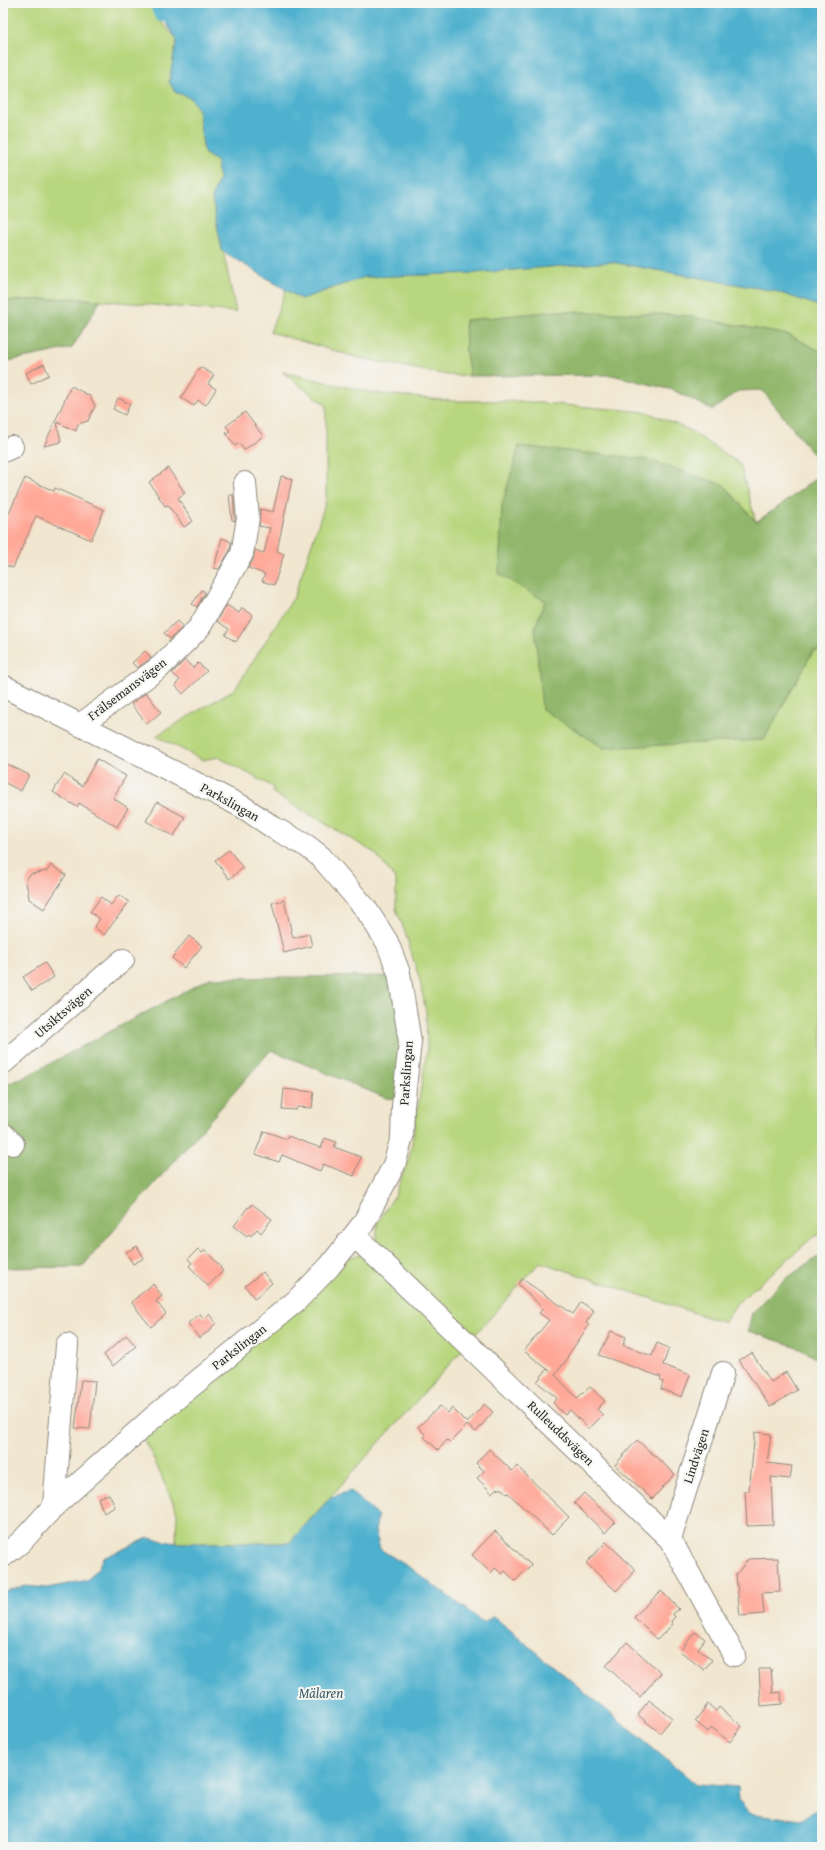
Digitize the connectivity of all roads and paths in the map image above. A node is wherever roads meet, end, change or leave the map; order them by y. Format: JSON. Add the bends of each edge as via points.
{"nodes":[{"id":1,"x":245,"y":483,"type":"dead end"},
{"id":2,"x":4,"y":689,"type":"edge"},
{"id":3,"x":80,"y":725,"type":"junction"},
{"id":4,"x":123,"y":960,"type":"dead end"},
{"id":5,"x":3,"y":1063,"type":"edge"},
{"id":6,"x":355,"y":1236,"type":"junction"},
{"id":7,"x":67,"y":1345,"type":"dead end"},
{"id":8,"x":723,"y":1373,"type":"dead end"},
{"id":9,"x":54,"y":1506,"type":"junction"},
{"id":10,"x":670,"y":1539,"type":"junction"},
{"id":11,"x":3,"y":1556,"type":"edge"},
{"id":12,"x":734,"y":1655,"type":"dead end"}],
"edges":[{"from":1,"to":3,"type":"street","name":"Frälsemansvägen","via":[[248,518],[242,554],[199,628],[160,667]]},
{"from":2,"to":3,"type":"street","name":"Parkslingan"},
{"from":3,"to":6,"type":"street","name":"Parkslingan","via":[[243,807],[307,846],[321,857],[366,909],[387,942],[399,973],[410,1042],[402,1137],[394,1165]]},
{"from":4,"to":5,"type":"street","name":"Utsiktsvägen"},
{"from":6,"to":9,"type":"street","name":"Parkslingan","via":[[296,1301],[156,1415]]},
{"from":6,"to":10,"type":"street","name":"Rulleuddsvägen"},
{"from":7,"to":9,"type":"street"},
{"from":8,"to":10,"type":"street","name":"Lindvägen"},
{"from":9,"to":11,"type":"street","name":"Parkslingan","via":[[21,1542]]},
{"from":10,"to":12,"type":"street","name":"Rulleuddsvägen"}]}
